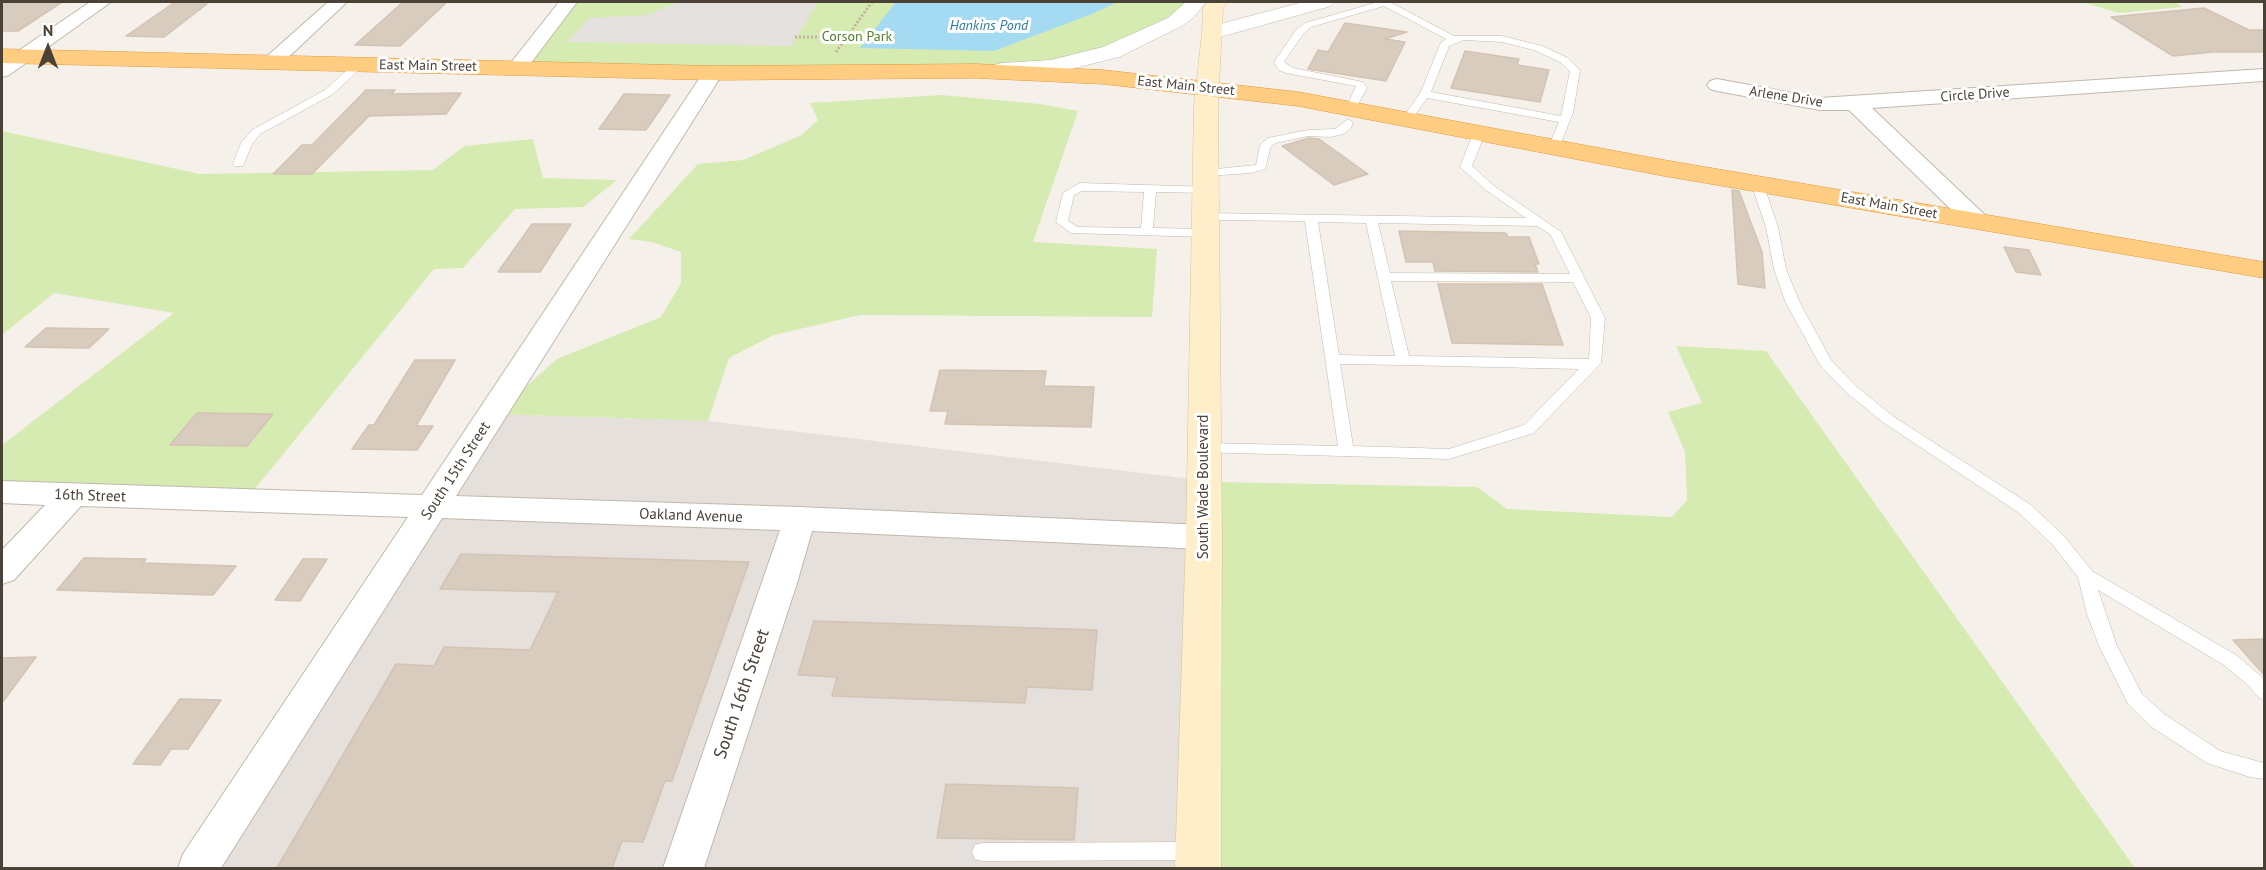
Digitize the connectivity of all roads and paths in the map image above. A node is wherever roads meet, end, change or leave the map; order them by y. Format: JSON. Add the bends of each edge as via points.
{"nodes":[{"id":1,"x":102,"y":2,"type":"edge"},
{"id":2,"x":338,"y":2,"type":"edge"},
{"id":3,"x":568,"y":2,"type":"edge"},
{"id":4,"x":872,"y":2,"type":"edge"},
{"id":5,"x":1324,"y":2,"type":"edge"},
{"id":6,"x":1384,"y":2,"type":"edge"},
{"id":7,"x":1212,"y":3,"type":"edge"},
{"id":8,"x":1214,"y":33,"type":"junction"},
{"id":9,"x":795,"y":37,"type":"dead end"},
{"id":10,"x":845,"y":37,"type":"junction"},
{"id":11,"x":1453,"y":39,"type":"junction"},
{"id":12,"x":12,"y":56,"type":"edge"},
{"id":13,"x":272,"y":62,"type":"junction"},
{"id":14,"x":360,"y":64,"type":"junction"},
{"id":15,"x":517,"y":68,"type":"junction"},
{"id":16,"x":2,"y":71,"type":"edge"},
{"id":17,"x":976,"y":71,"type":"junction"},
{"id":18,"x":713,"y":72,"type":"junction"},
{"id":19,"x":823,"y":72,"type":"junction"},
{"id":20,"x":855,"y":72,"type":"junction"},
{"id":21,"x":2265,"y":75,"type":"edge"},
{"id":22,"x":1717,"y":86,"type":"dead end"},
{"id":23,"x":1424,"y":94,"type":"junction"},
{"id":24,"x":1207,"y":96,"type":"junction"},
{"id":25,"x":1854,"y":103,"type":"junction"},
{"id":26,"x":1350,"y":115,"type":"junction"},
{"id":27,"x":1407,"y":119,"type":"junction"},
{"id":28,"x":1566,"y":120,"type":"junction"},
{"id":29,"x":1478,"y":136,"type":"junction"},
{"id":30,"x":1513,"y":140,"type":"junction"},
{"id":31,"x":1554,"y":148,"type":"junction"},
{"id":32,"x":239,"y":164,"type":"dead end"},
{"id":33,"x":1757,"y":183,"type":"junction"},
{"id":34,"x":1150,"y":188,"type":"junction"},
{"id":35,"x":1206,"y":203,"type":"junction"},
{"id":36,"x":1311,"y":218,"type":"junction"},
{"id":37,"x":1371,"y":219,"type":"junction"},
{"id":38,"x":1977,"y":221,"type":"junction"},
{"id":39,"x":1540,"y":222,"type":"junction"},
{"id":40,"x":1147,"y":232,"type":"junction"},
{"id":41,"x":2265,"y":270,"type":"edge"},
{"id":42,"x":1384,"y":277,"type":"junction"},
{"id":43,"x":1578,"y":278,"type":"junction"},
{"id":44,"x":1332,"y":359,"type":"junction"},
{"id":45,"x":1402,"y":361,"type":"junction"},
{"id":46,"x":1591,"y":365,"type":"junction"},
{"id":47,"x":1204,"y":448,"type":"junction"},
{"id":48,"x":1346,"y":451,"type":"junction"},
{"id":49,"x":2,"y":492,"type":"edge"},
{"id":50,"x":73,"y":495,"type":"junction"},
{"id":51,"x":178,"y":499,"type":"joint"},
{"id":52,"x":433,"y":507,"type":"junction"},
{"id":53,"x":799,"y":519,"type":"junction"},
{"id":54,"x":1204,"y":537,"type":"junction"},
{"id":55,"x":2,"y":571,"type":"edge"},
{"id":56,"x":2086,"y":575,"type":"junction"},
{"id":57,"x":2265,"y":692,"type":"edge"},
{"id":58,"x":2265,"y":771,"type":"edge"},
{"id":59,"x":982,"y":852,"type":"dead end"},
{"id":60,"x":1198,"y":860,"type":"edge"},
{"id":61,"x":198,"y":868,"type":"edge"},
{"id":62,"x":682,"y":868,"type":"edge"}],
"edges":[{"from":1,"to":12,"type":"street"},
{"from":2,"to":13,"type":"street"},
{"from":3,"to":15,"type":"street"},
{"from":4,"to":10,"type":"path"},
{"from":5,"to":8,"type":"street"},
{"from":6,"to":11,"type":"lane"},
{"from":6,"to":26,"type":"lane","via":[[1308,25],[1279,62],[1290,71],[1359,84],[1362,88]]},
{"from":7,"to":8,"type":"main road","name":"South Wade Boulevard"},
{"from":7,"to":17,"type":"street","via":[[1111,52],[1051,67]]},
{"from":8,"to":24,"type":"main road","name":"South Wade Boulevard"},
{"from":9,"to":10,"type":"path"},
{"from":10,"to":19,"type":"path"},
{"from":11,"to":23,"type":"lane","via":[[1445,44]]},
{"from":11,"to":28,"type":"lane","via":[[1502,39],[1538,48],[1564,60],[1575,70]]},
{"from":12,"to":13,"type":"highway","name":"East Main Street"},
{"from":12,"to":16,"type":"street"},
{"from":13,"to":14,"type":"highway","name":"East Main Street"},
{"from":14,"to":15,"type":"highway","name":"East Main Street"},
{"from":14,"to":32,"type":"lane","via":[[329,92],[256,132]]},
{"from":15,"to":18,"type":"highway","name":"East Main Street"},
{"from":17,"to":20,"type":"highway","name":"East Main Street"},
{"from":17,"to":24,"type":"highway","name":"East Main Street","via":[[1103,77]]},
{"from":18,"to":19,"type":"highway","name":"East Main Street"},
{"from":18,"to":52,"type":"street","name":"South 15th Street"},
{"from":19,"to":20,"type":"highway","name":"East Main Street"},
{"from":20,"to":24,"type":"highway","name":"East Main Street"},
{"from":21,"to":25,"type":"street","name":"Circle Drive"},
{"from":22,"to":25,"type":"street","name":"Arlene Drive","via":[[1820,104]]},
{"from":23,"to":27,"type":"lane"},
{"from":23,"to":28,"type":"lane"},
{"from":24,"to":26,"type":"highway","name":"East Main Street"},
{"from":24,"to":35,"type":"main road","name":"South Wade Boulevard"},
{"from":25,"to":38,"type":"street"},
{"from":26,"to":27,"type":"highway","name":"East Main Street"},
{"from":26,"to":29,"type":"highway","name":"East Main Street"},
{"from":26,"to":35,"type":"lane","via":[[1346,128],[1339,132],[1272,140],[1266,145],[1261,167]]},
{"from":27,"to":30,"type":"highway","name":"East Main Street"},
{"from":28,"to":31,"type":"lane"},
{"from":29,"to":30,"type":"highway","name":"East Main Street"},
{"from":29,"to":39,"type":"lane","via":[[1466,167]]},
{"from":30,"to":31,"type":"highway","name":"East Main Street"},
{"from":31,"to":33,"type":"highway","name":"East Main Street"},
{"from":33,"to":38,"type":"highway","name":"East Main Street"},
{"from":33,"to":56,"type":"lane","via":[[1792,301],[1825,362],[1889,420],[2025,508]]},
{"from":34,"to":35,"type":"lane"},
{"from":34,"to":40,"type":"lane"},
{"from":34,"to":40,"type":"lane","via":[[1080,187],[1066,198],[1062,222],[1088,231]]},
{"from":35,"to":36,"type":"lane"},
{"from":35,"to":40,"type":"lane"},
{"from":35,"to":47,"type":"main road","name":"South Wade Boulevard"},
{"from":36,"to":37,"type":"lane"},
{"from":36,"to":44,"type":"lane"},
{"from":37,"to":39,"type":"lane"},
{"from":37,"to":42,"type":"lane"},
{"from":38,"to":41,"type":"highway","name":"East Main Street"},
{"from":39,"to":43,"type":"lane","via":[[1556,232]]},
{"from":42,"to":43,"type":"lane"},
{"from":42,"to":45,"type":"lane"},
{"from":43,"to":46,"type":"lane","via":[[1598,318],[1596,360]]},
{"from":44,"to":45,"type":"lane"},
{"from":44,"to":48,"type":"lane"},
{"from":45,"to":46,"type":"lane"},
{"from":46,"to":48,"type":"lane","via":[[1529,429],[1449,454]]},
{"from":47,"to":48,"type":"lane"},
{"from":47,"to":54,"type":"main road","name":"South Wade Boulevard"},
{"from":49,"to":50,"type":"street","name":"16th Street"},
{"from":50,"to":51,"type":"street","name":"16th Street"},
{"from":50,"to":55,"type":"street"},
{"from":51,"to":52,"type":"street","name":"Oakland Avenue"},
{"from":52,"to":53,"type":"street","name":"Oakland Avenue"},
{"from":52,"to":61,"type":"street","name":"South 15th Street"},
{"from":53,"to":54,"type":"street","name":"Oakland Avenue"},
{"from":53,"to":62,"type":"street","name":"South 16th Street"},
{"from":54,"to":60,"type":"main road","name":"South Wade Boulevard"},
{"from":56,"to":57,"type":"lane","via":[[2230,660]]},
{"from":56,"to":58,"type":"lane","via":[[2108,646],[2135,699],[2157,720],[2214,757],[2250,770]]},
{"from":59,"to":60,"type":"lane"}]}
